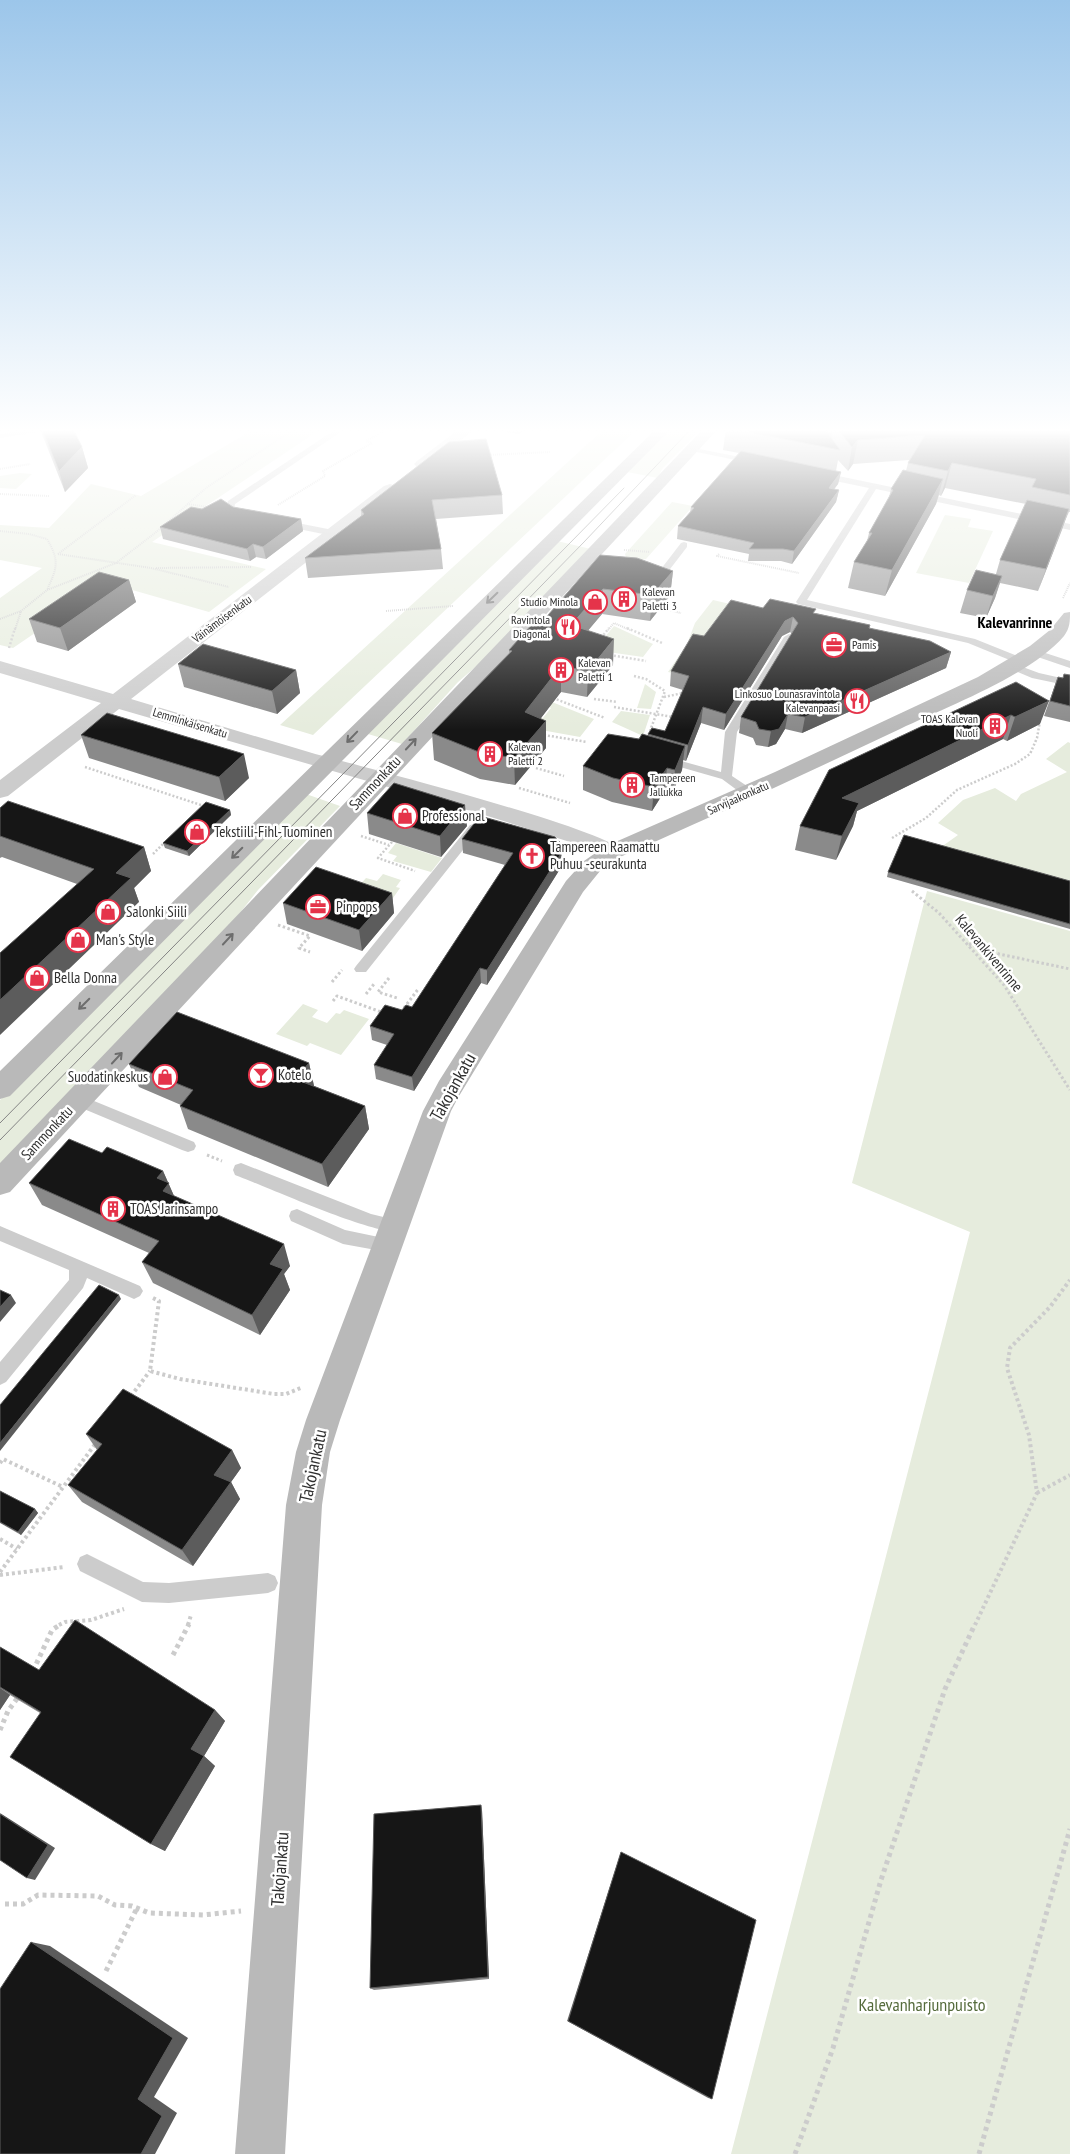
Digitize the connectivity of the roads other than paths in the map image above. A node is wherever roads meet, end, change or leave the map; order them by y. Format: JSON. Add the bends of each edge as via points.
{"nodes":[{"id":1,"x":316,"y":530,"type":"edge"},
{"id":2,"x":338,"y":530,"type":"edge"},
{"id":3,"x":563,"y":530,"type":"edge"},
{"id":4,"x":620,"y":530,"type":"edge"},
{"id":5,"x":846,"y":530,"type":"edge"},
{"id":6,"x":333,"y":533,"type":"junction"},
{"id":7,"x":684,"y":545,"type":"edge"},
{"id":8,"x":664,"y":572,"type":"edge"},
{"id":9,"x":1070,"y":617,"type":"edge"},
{"id":10,"x":789,"y":636,"type":"edge"},
{"id":11,"x":4,"y":659,"type":"edge"},
{"id":12,"x":1022,"y":660,"type":"junction"},
{"id":13,"x":1070,"y":665,"type":"edge"},
{"id":14,"x":1070,"y":683,"type":"edge"},
{"id":15,"x":115,"y":701,"type":"junction"},
{"id":16,"x":650,"y":755,"type":"edge"},
{"id":17,"x":327,"y":764,"type":"junction"},
{"id":18,"x":726,"y":777,"type":"junction"},
{"id":19,"x":381,"y":778,"type":"junction"},
{"id":20,"x":0,"y":791,"type":"edge"},
{"id":21,"x":749,"y":792,"type":"junction"},
{"id":22,"x":489,"y":809,"type":"junction"},
{"id":23,"x":612,"y":852,"type":"junction"},
{"id":24,"x":361,"y":969,"type":"dead end"},
{"id":25,"x":0,"y":1088,"type":"edge"},
{"id":26,"x":77,"y":1100,"type":"junction"},
{"id":27,"x":188,"y":1146,"type":"edge"},
{"id":28,"x":241,"y":1170,"type":"road end"},
{"id":29,"x":0,"y":1182,"type":"edge"},
{"id":30,"x":297,"y":1216,"type":"dead end"},
{"id":31,"x":0,"y":1233,"type":"edge"},
{"id":32,"x":391,"y":1236,"type":"junction"},
{"id":33,"x":76,"y":1265,"type":"junction"},
{"id":34,"x":134,"y":1291,"type":"dead end"},
{"id":35,"x":0,"y":1376,"type":"edge"},
{"id":36,"x":87,"y":1564,"type":"road end"},
{"id":37,"x":268,"y":1583,"type":"dead end"},
{"id":38,"x":260,"y":2154,"type":"edge"}],
"edges":[{"from":1,"to":6,"type":"lane"},
{"from":2,"to":6,"type":"street","name":"Väinämöisenkatu"},
{"from":3,"to":17,"type":"main road","one_way":true},
{"from":19,"to":4,"type":"main road","name":"Sammonkatu","one_way":true},
{"from":5,"to":12,"type":"lane","via":[[801,602],[972,641]]},
{"from":6,"to":15,"type":"street","name":"Väinämöisenkatu"},
{"from":7,"to":8,"type":"lane"},
{"from":9,"to":12,"type":"main road","name":"Sarvijaakonkatu","via":[[1053,639]]},
{"from":10,"to":18,"type":"lane","via":[[731,732]]},
{"from":11,"to":15,"type":"street","name":"Lemminkäisenkatu"},
{"from":12,"to":13,"type":"lane"},
{"from":12,"to":14,"type":"lane","via":[[1036,676]]},
{"from":12,"to":21,"type":"main road","name":"Sarvijaakonkatu","via":[[980,684]]},
{"from":15,"to":17,"type":"street","name":"Lemminkäisenkatu"},
{"from":15,"to":20,"type":"street","name":"Väinämöisenkatu"},
{"from":16,"to":18,"type":"lane"},
{"from":17,"to":19,"type":"street","name":"Lemminkäisenkatu"},
{"from":17,"to":25,"type":"main road","one_way":true},
{"from":18,"to":21,"type":"lane"},
{"from":19,"to":22,"type":"street"},
{"from":26,"to":19,"type":"main road","name":"Sammonkatu","one_way":true},
{"from":21,"to":23,"type":"main road","name":"Sarvijaakonkatu"},
{"from":22,"to":23,"type":"street","via":[[578,837]]},
{"from":22,"to":24,"type":"lane"},
{"from":23,"to":32,"type":"main road","name":"Takojankatu","via":[[592,866],[574,888],[449,1089],[437,1111]]},
{"from":26,"to":27,"type":"lane"},
{"from":26,"to":29,"type":"main road","name":"Sammonkatu"},
{"from":28,"to":32,"type":"lane","via":[[370,1221]]},
{"from":30,"to":32,"type":"lane","via":[[344,1237]]},
{"from":31,"to":33,"type":"lane"},
{"from":32,"to":38,"type":"main road","name":"Takojankatu","via":[[323,1420],[308,1475]]},
{"from":33,"to":34,"type":"lane"},
{"from":33,"to":35,"type":"lane","via":[[79,1273],[77,1283]]},
{"from":36,"to":37,"type":"lane","via":[[142,1592],[168,1593]]}]}
